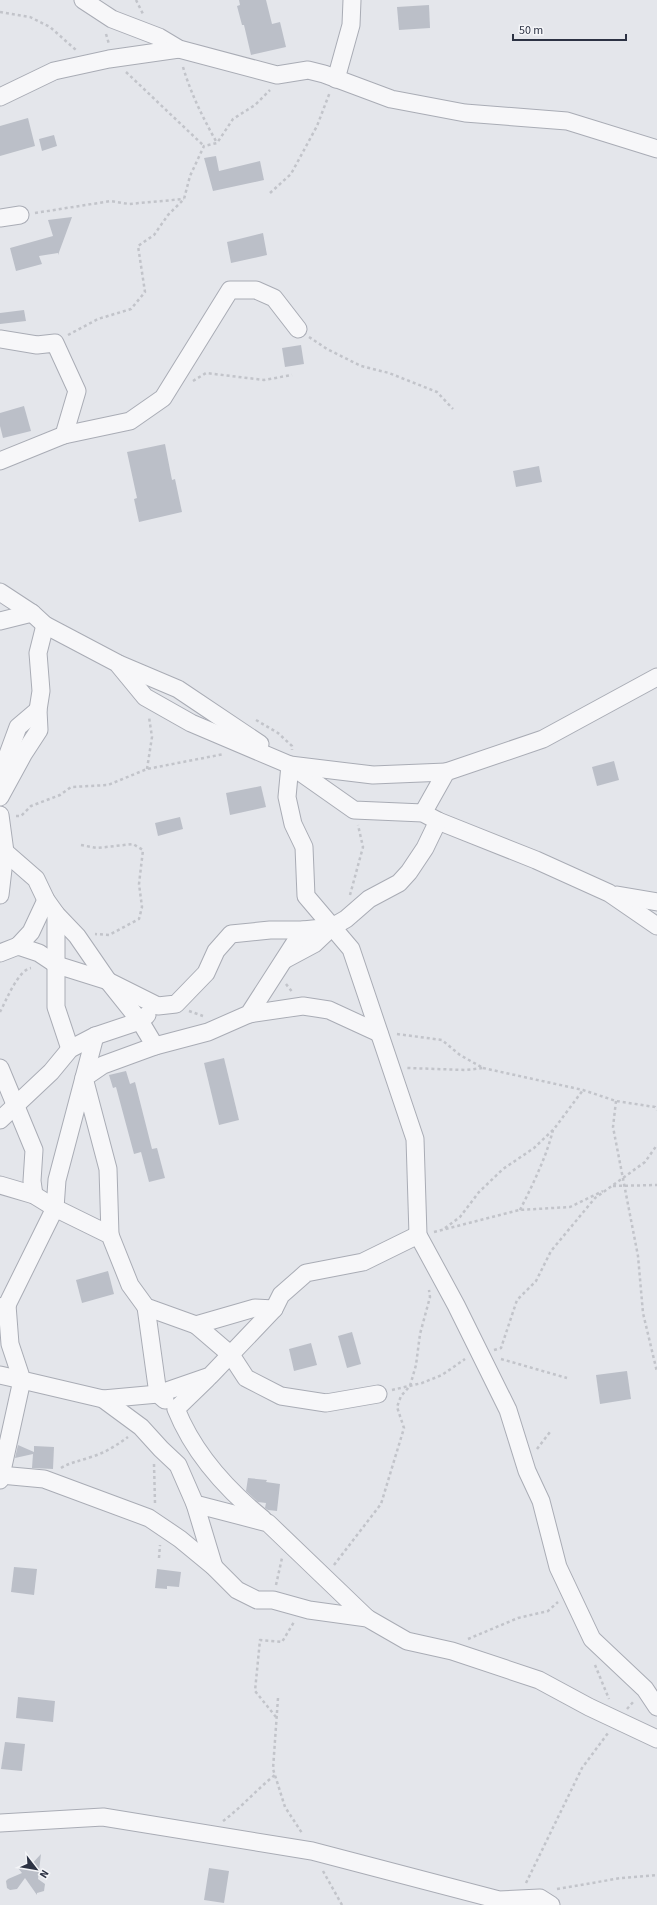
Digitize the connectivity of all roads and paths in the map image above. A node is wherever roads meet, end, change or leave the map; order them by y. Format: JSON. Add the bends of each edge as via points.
{"nodes":[{"id":1,"x":83,"y":0,"type":"edge"},
{"id":2,"x":352,"y":0,"type":"edge"},
{"id":3,"x":178,"y":49,"type":"junction"},
{"id":4,"x":277,"y":75,"type":"junction"},
{"id":5,"x":336,"y":79,"type":"junction"},
{"id":6,"x":0,"y":97,"type":"edge"},
{"id":7,"x":217,"y":143,"type":"junction"},
{"id":8,"x":657,"y":149,"type":"edge"},
{"id":9,"x":270,"y":193,"type":"dead end"},
{"id":10,"x":184,"y":199,"type":"junction"},
{"id":11,"x":20,"y":215,"type":"joint"},
{"id":12,"x":0,"y":218,"type":"edge"},
{"id":13,"x":298,"y":329,"type":"joint"},
{"id":14,"x":0,"y":339,"type":"edge"},
{"id":15,"x":54,"y":343,"type":"junction"},
{"id":16,"x":292,"y":375,"type":"dead end"},
{"id":17,"x":189,"y":383,"type":"dead end"},
{"id":18,"x":453,"y":409,"type":"dead end"},
{"id":19,"x":64,"y":435,"type":"junction"},
{"id":20,"x":0,"y":461,"type":"edge"},
{"id":21,"x":0,"y":592,"type":"edge"},
{"id":22,"x":32,"y":613,"type":"junction"},
{"id":23,"x":0,"y":621,"type":"edge"},
{"id":24,"x":45,"y":625,"type":"junction"},
{"id":25,"x":117,"y":663,"type":"junction"},
{"id":26,"x":657,"y":677,"type":"edge"},
{"id":27,"x":145,"y":697,"type":"junction"},
{"id":28,"x":38,"y":710,"type":"junction"},
{"id":29,"x":230,"y":757,"type":"dead end"},
{"id":30,"x":290,"y":765,"type":"junction"},
{"id":31,"x":147,"y":769,"type":"junction"},
{"id":32,"x":446,"y":772,"type":"junction"},
{"id":33,"x":0,"y":790,"type":"edge"},
{"id":34,"x":0,"y":797,"type":"edge"},
{"id":35,"x":354,"y":810,"type":"junction"},
{"id":36,"x":423,"y":813,"type":"junction"},
{"id":37,"x":7,"y":816,"type":"edge"},
{"id":38,"x":438,"y":821,"type":"junction"},
{"id":39,"x":81,"y":845,"type":"dead end"},
{"id":40,"x":5,"y":852,"type":"junction"},
{"id":41,"x":609,"y":893,"type":"junction"},
{"id":42,"x":0,"y":895,"type":"edge"},
{"id":43,"x":46,"y":900,"type":"junction"},
{"id":44,"x":657,"y":902,"type":"edge"},
{"id":45,"x":56,"y":914,"type":"junction"},
{"id":46,"x":339,"y":923,"type":"junction"},
{"id":47,"x":657,"y":926,"type":"edge"},
{"id":48,"x":304,"y":930,"type":"junction"},
{"id":49,"x":77,"y":936,"type":"junction"},
{"id":50,"x":18,"y":946,"type":"junction"},
{"id":51,"x":0,"y":953,"type":"edge"},
{"id":52,"x":57,"y":965,"type":"junction"},
{"id":53,"x":280,"y":967,"type":"junction"},
{"id":54,"x":108,"y":981,"type":"junction"},
{"id":55,"x":176,"y":1004,"type":"junction"},
{"id":56,"x":158,"y":1006,"type":"junction"},
{"id":57,"x":303,"y":1006,"type":"junction"},
{"id":58,"x":0,"y":1012,"type":"edge"},
{"id":59,"x":249,"y":1014,"type":"junction"},
{"id":60,"x":140,"y":1021,"type":"junction"},
{"id":61,"x":227,"y":1024,"type":"junction"},
{"id":62,"x":379,"y":1033,"type":"junction"},
{"id":63,"x":94,"y":1036,"type":"junction"},
{"id":64,"x":155,"y":1046,"type":"junction"},
{"id":65,"x":70,"y":1049,"type":"junction"},
{"id":66,"x":391,"y":1067,"type":"junction"},
{"id":67,"x":0,"y":1068,"type":"edge"},
{"id":68,"x":483,"y":1068,"type":"junction"},
{"id":69,"x":84,"y":1078,"type":"junction"},
{"id":70,"x":583,"y":1090,"type":"junction"},
{"id":71,"x":616,"y":1101,"type":"junction"},
{"id":72,"x":15,"y":1105,"type":"junction"},
{"id":73,"x":657,"y":1110,"type":"edge"},
{"id":74,"x":0,"y":1120,"type":"edge"},
{"id":75,"x":554,"y":1129,"type":"junction"},
{"id":76,"x":657,"y":1145,"type":"edge"},
{"id":77,"x":623,"y":1178,"type":"junction"},
{"id":78,"x":657,"y":1184,"type":"edge"},
{"id":79,"x":0,"y":1185,"type":"edge"},
{"id":80,"x":624,"y":1185,"type":"junction"},
{"id":81,"x":612,"y":1186,"type":"junction"},
{"id":82,"x":34,"y":1195,"type":"junction"},
{"id":83,"x":55,"y":1208,"type":"junction"},
{"id":84,"x":519,"y":1210,"type":"junction"},
{"id":85,"x":443,"y":1230,"type":"junction"},
{"id":86,"x":418,"y":1235,"type":"junction"},
{"id":87,"x":110,"y":1236,"type":"junction"},
{"id":88,"x":428,"y":1284,"type":"dead end"},
{"id":89,"x":4,"y":1306,"type":"edge"},
{"id":90,"x":146,"y":1307,"type":"junction"},
{"id":91,"x":274,"y":1309,"type":"junction"},
{"id":92,"x":196,"y":1325,"type":"junction"},
{"id":93,"x":481,"y":1353,"type":"junction"},
{"id":94,"x":230,"y":1355,"type":"junction"},
{"id":95,"x":657,"y":1372,"type":"edge"},
{"id":96,"x":0,"y":1375,"type":"edge"},
{"id":97,"x":210,"y":1376,"type":"junction"},
{"id":98,"x":567,"y":1378,"type":"dead end"},
{"id":99,"x":22,"y":1380,"type":"junction"},
{"id":100,"x":410,"y":1386,"type":"junction"},
{"id":101,"x":158,"y":1394,"type":"junction"},
{"id":102,"x":378,"y":1394,"type":"joint"},
{"id":103,"x":103,"y":1399,"type":"junction"},
{"id":104,"x":176,"y":1409,"type":"junction"},
{"id":105,"x":141,"y":1426,"type":"junction"},
{"id":106,"x":1,"y":1477,"type":"edge"},
{"id":107,"x":44,"y":1479,"type":"junction"},
{"id":108,"x":194,"y":1504,"type":"junction"},
{"id":109,"x":268,"y":1523,"type":"junction"},
{"id":110,"x":286,"y":1540,"type":"junction"},
{"id":111,"x":214,"y":1567,"type":"junction"},
{"id":112,"x":325,"y":1578,"type":"junction"},
{"id":113,"x":571,"y":1591,"type":"junction"},
{"id":114,"x":273,"y":1600,"type":"junction"},
{"id":115,"x":304,"y":1607,"type":"junction"},
{"id":116,"x":367,"y":1618,"type":"junction"},
{"id":117,"x":592,"y":1639,"type":"junction"},
{"id":118,"x":446,"y":1650,"type":"junction"},
{"id":119,"x":645,"y":1689,"type":"junction"},
{"id":120,"x":278,"y":1698,"type":"dead end"},
{"id":121,"x":657,"y":1707,"type":"edge"},
{"id":122,"x":276,"y":1717,"type":"junction"},
{"id":123,"x":617,"y":1720,"type":"junction"},
{"id":124,"x":657,"y":1739,"type":"edge"},
{"id":125,"x":275,"y":1775,"type":"junction"},
{"id":126,"x":0,"y":1823,"type":"edge"},
{"id":127,"x":220,"y":1823,"type":"dead end"},
{"id":128,"x":312,"y":1851,"type":"junction"},
{"id":129,"x":657,"y":1875,"type":"edge"},
{"id":130,"x":552,"y":1897,"type":"edge"},
{"id":131,"x":518,"y":1899,"type":"junction"},
{"id":132,"x":342,"y":1905,"type":"edge"}],
"edges":[{"from":1,"to":3,"type":"street","via":[[112,19],[160,37]]},
{"from":2,"to":5,"type":"street","via":[[352,25]]},
{"from":3,"to":4,"type":"street"},
{"from":3,"to":6,"type":"street","via":[[109,59],[54,71]]},
{"from":3,"to":7,"type":"path","via":[[188,83]]},
{"from":4,"to":5,"type":"street","via":[[308,70]]},
{"from":4,"to":7,"type":"path","via":[[272,88],[255,105],[233,118]]},
{"from":5,"to":8,"type":"street","via":[[391,99],[465,113],[567,121]]},
{"from":5,"to":9,"type":"path","via":[[317,126],[291,174]]},
{"from":7,"to":10,"type":"path","via":[[204,146],[190,176]]},
{"from":10,"to":11,"type":"path","via":[[129,204],[111,201]]},
{"from":10,"to":15,"type":"path","via":[[168,215],[154,235],[138,246],[145,292],[131,309],[98,318]]},
{"from":11,"to":12,"type":"street"},
{"from":13,"to":18,"type":"path","via":[[327,349],[361,366],[389,373],[437,392]]},
{"from":13,"to":19,"type":"street","via":[[274,298],[256,290],[230,290],[163,398],[130,420]]},
{"from":14,"to":15,"type":"street","via":[[37,345]]},
{"from":15,"to":19,"type":"street","via":[[77,391]]},
{"from":16,"to":17,"type":"path","via":[[264,380],[206,373]]},
{"from":19,"to":20,"type":"street"},
{"from":21,"to":22,"type":"street"},
{"from":22,"to":23,"type":"street"},
{"from":22,"to":24,"type":"street"},
{"from":24,"to":25,"type":"street"},
{"from":24,"to":28,"type":"street","via":[[38,653],[41,691]]},
{"from":25,"to":27,"type":"street"},
{"from":25,"to":30,"type":"street","via":[[178,689]]},
{"from":26,"to":32,"type":"street","via":[[542,739]]},
{"from":27,"to":30,"type":"street","via":[[191,723]]},
{"from":27,"to":31,"type":"path","via":[[152,737]]},
{"from":28,"to":33,"type":"street","via":[[18,727],[4,765]]},
{"from":28,"to":34,"type":"street","via":[[39,730]]},
{"from":29,"to":31,"type":"path","via":[[224,754]]},
{"from":30,"to":32,"type":"street","via":[[373,776]]},
{"from":30,"to":35,"type":"street"},
{"from":30,"to":46,"type":"street","via":[[287,797],[294,824],[304,847],[306,896]]},
{"from":31,"to":37,"type":"path","via":[[108,785],[71,787],[60,795],[31,806],[21,816]]},
{"from":32,"to":36,"type":"street"},
{"from":35,"to":36,"type":"street"},
{"from":35,"to":46,"type":"path","via":[[363,847]]},
{"from":36,"to":38,"type":"street"},
{"from":37,"to":40,"type":"street"},
{"from":38,"to":41,"type":"street","via":[[536,860]]},
{"from":38,"to":46,"type":"street","via":[[425,848],[399,883],[369,899]]},
{"from":39,"to":49,"type":"path","via":[[97,848],[132,844],[143,850],[139,884],[142,907],[139,919],[109,935]]},
{"from":40,"to":42,"type":"street"},
{"from":40,"to":43,"type":"street","via":[[36,879]]},
{"from":41,"to":44,"type":"street"},
{"from":41,"to":47,"type":"street"},
{"from":43,"to":45,"type":"street"},
{"from":43,"to":50,"type":"street","via":[[31,932]]},
{"from":45,"to":49,"type":"street"},
{"from":45,"to":52,"type":"street"},
{"from":46,"to":48,"type":"street"},
{"from":46,"to":53,"type":"street"},
{"from":46,"to":62,"type":"street","via":[[351,949]]},
{"from":48,"to":53,"type":"street"},
{"from":48,"to":55,"type":"street","via":[[231,934],[216,950],[206,973]]},
{"from":49,"to":54,"type":"street"},
{"from":50,"to":51,"type":"street"},
{"from":50,"to":52,"type":"street","via":[[39,953]]},
{"from":52,"to":54,"type":"street"},
{"from":52,"to":58,"type":"path","via":[[28,968],[17,980]]},
{"from":52,"to":65,"type":"street","via":[[56,1007]]},
{"from":53,"to":57,"type":"path"},
{"from":53,"to":59,"type":"street"},
{"from":54,"to":56,"type":"street"},
{"from":54,"to":60,"type":"street"},
{"from":55,"to":56,"type":"street"},
{"from":55,"to":61,"type":"path"},
{"from":56,"to":60,"type":"street"},
{"from":57,"to":59,"type":"street"},
{"from":57,"to":62,"type":"street","via":[[329,1010]]},
{"from":59,"to":61,"type":"street"},
{"from":60,"to":63,"type":"street"},
{"from":60,"to":64,"type":"street"},
{"from":61,"to":64,"type":"street","via":[[208,1032]]},
{"from":62,"to":66,"type":"street"},
{"from":62,"to":68,"type":"path","via":[[442,1040],[460,1055]]},
{"from":63,"to":65,"type":"street"},
{"from":63,"to":69,"type":"street"},
{"from":64,"to":69,"type":"street","via":[[103,1065]]},
{"from":65,"to":72,"type":"street","via":[[52,1072]]},
{"from":66,"to":68,"type":"path","via":[[466,1070]]},
{"from":66,"to":86,"type":"street","via":[[415,1139]]},
{"from":67,"to":72,"type":"street"},
{"from":68,"to":70,"type":"path"},
{"from":69,"to":83,"type":"street","via":[[57,1180]]},
{"from":69,"to":87,"type":"street","via":[[108,1169]]},
{"from":70,"to":71,"type":"path"},
{"from":70,"to":75,"type":"path"},
{"from":71,"to":73,"type":"path","via":[[655,1107]]},
{"from":71,"to":77,"type":"path","via":[[614,1127]]},
{"from":72,"to":74,"type":"street"},
{"from":72,"to":82,"type":"street","via":[[34,1150]]},
{"from":75,"to":84,"type":"path","via":[[535,1180]]},
{"from":75,"to":85,"type":"path","via":[[534,1148],[502,1169],[479,1192],[460,1217]]},
{"from":76,"to":77,"type":"path","via":[[645,1162]]},
{"from":77,"to":80,"type":"path"},
{"from":77,"to":81,"type":"path"},
{"from":78,"to":80,"type":"path"},
{"from":79,"to":82,"type":"street"},
{"from":80,"to":81,"type":"path"},
{"from":80,"to":95,"type":"path","via":[[638,1256],[643,1313]]},
{"from":81,"to":84,"type":"path","via":[[570,1207]]},
{"from":81,"to":93,"type":"path","via":[[595,1198],[551,1251],[536,1281],[517,1300],[501,1348]]},
{"from":82,"to":83,"type":"street"},
{"from":83,"to":87,"type":"street"},
{"from":83,"to":89,"type":"street"},
{"from":84,"to":85,"type":"path"},
{"from":85,"to":86,"type":"path"},
{"from":86,"to":91,"type":"street","via":[[363,1262],[306,1273],[281,1295]]},
{"from":86,"to":93,"type":"street"},
{"from":87,"to":90,"type":"street","via":[[130,1285]]},
{"from":88,"to":100,"type":"path","via":[[430,1297]]},
{"from":89,"to":99,"type":"street","via":[[10,1344]]},
{"from":90,"to":92,"type":"street"},
{"from":90,"to":101,"type":"street"},
{"from":91,"to":92,"type":"street","via":[[255,1308]]},
{"from":91,"to":94,"type":"street"},
{"from":92,"to":94,"type":"street"},
{"from":93,"to":98,"type":"path"},
{"from":93,"to":100,"type":"path","via":[[462,1360],[442,1375]]},
{"from":93,"to":113,"type":"street","via":[[508,1410],[527,1471],[541,1501],[558,1567]]},
{"from":94,"to":97,"type":"street"},
{"from":94,"to":102,"type":"street","via":[[246,1378],[281,1396],[326,1403]]},
{"from":96,"to":99,"type":"street"},
{"from":97,"to":101,"type":"street"},
{"from":97,"to":104,"type":"street"},
{"from":99,"to":103,"type":"street"},
{"from":99,"to":106,"type":"street"},
{"from":100,"to":102,"type":"path"},
{"from":100,"to":112,"type":"path","via":[[401,1396],[397,1407],[404,1428],[381,1504]]},
{"from":101,"to":103,"type":"street"},
{"from":101,"to":104,"type":"street"},
{"from":103,"to":105,"type":"street"},
{"from":104,"to":109,"type":"street","via":[[185,1430],[206,1463],[241,1501]]},
{"from":105,"to":107,"type":"path","via":[[115,1446],[92,1457],[70,1463]]},
{"from":105,"to":108,"type":"street","via":[[178,1465]]},
{"from":106,"to":107,"type":"street"},
{"from":107,"to":111,"type":"street","via":[[149,1518]]},
{"from":108,"to":109,"type":"street"},
{"from":108,"to":111,"type":"street"},
{"from":109,"to":110,"type":"street"},
{"from":110,"to":112,"type":"street"},
{"from":110,"to":114,"type":"path"},
{"from":111,"to":114,"type":"street","via":[[236,1590],[257,1600]]},
{"from":112,"to":116,"type":"street"},
{"from":113,"to":117,"type":"street"},
{"from":113,"to":118,"type":"path","via":[[548,1611],[518,1618]]},
{"from":114,"to":115,"type":"street"},
{"from":115,"to":116,"type":"street","via":[[309,1610]]},
{"from":115,"to":122,"type":"path","via":[[282,1642],[260,1640],[254,1691]]},
{"from":116,"to":118,"type":"street","via":[[407,1641]]},
{"from":117,"to":119,"type":"street"},
{"from":117,"to":123,"type":"path","via":[[590,1655]]},
{"from":118,"to":123,"type":"street","via":[[539,1680]]},
{"from":119,"to":121,"type":"street"},
{"from":119,"to":123,"type":"path"},
{"from":120,"to":122,"type":"path"},
{"from":122,"to":125,"type":"path","via":[[273,1769]]},
{"from":123,"to":124,"type":"street"},
{"from":123,"to":131,"type":"path","via":[[582,1768]]},
{"from":125,"to":127,"type":"path","via":[[240,1809]]},
{"from":125,"to":128,"type":"path","via":[[285,1806]]},
{"from":126,"to":128,"type":"street","via":[[103,1817]]},
{"from":128,"to":131,"type":"street","via":[[499,1900]]},
{"from":128,"to":132,"type":"path"},
{"from":129,"to":130,"type":"path","via":[[621,1878]]},
{"from":130,"to":131,"type":"street"}]}
